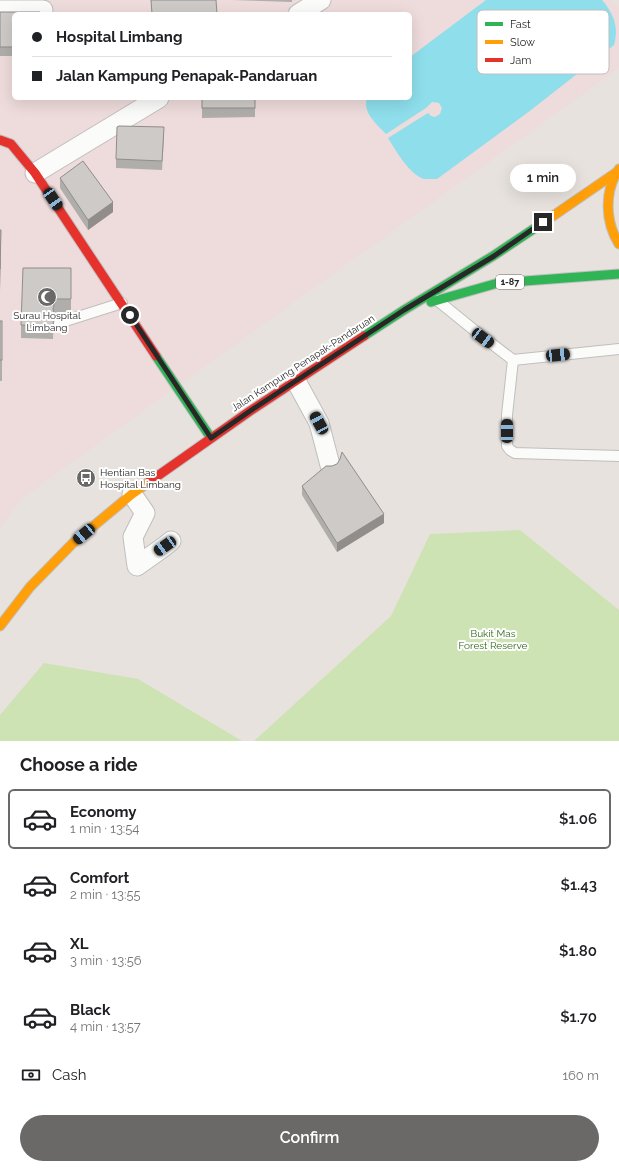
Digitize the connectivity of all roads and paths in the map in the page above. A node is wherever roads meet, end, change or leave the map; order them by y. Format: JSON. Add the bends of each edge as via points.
{"nodes":[{"id":1,"x":321,"y":0,"type":"edge"},
{"id":2,"x":0,"y":10,"type":"edge"},
{"id":3,"x":43,"y":10,"type":"dead end"},
{"id":4,"x":301,"y":12,"type":"edge"},
{"id":5,"x":156,"y":100,"type":"edge"},
{"id":6,"x":0,"y":140,"type":"edge"},
{"id":7,"x":618,"y":170,"type":"edge"},
{"id":8,"x":35,"y":173,"type":"junction"},
{"id":9,"x":619,"y":244,"type":"edge"},
{"id":10,"x":619,"y":274,"type":"edge"},
{"id":11,"x":437,"y":300,"type":"junction"},
{"id":12,"x":122,"y":303,"type":"junction"},
{"id":13,"x":404,"y":310,"type":"junction"},
{"id":14,"x":59,"y":323,"type":"dead end"},
{"id":15,"x":619,"y":349,"type":"edge"},
{"id":16,"x":513,"y":360,"type":"junction"},
{"id":17,"x":296,"y":381,"type":"junction"},
{"id":18,"x":211,"y":438,"type":"junction"},
{"id":19,"x":619,"y":456,"type":"edge"},
{"id":20,"x":330,"y":465,"type":"edge"},
{"id":21,"x":132,"y":494,"type":"junction"},
{"id":22,"x":171,"y":541,"type":"dead end"},
{"id":23,"x":0,"y":626,"type":"edge"}],
"edges":[{"from":1,"to":4,"type":"street"},
{"from":2,"to":3,"type":"street"},
{"from":5,"to":8,"type":"street"},
{"from":6,"to":8,"type":"main road","via":[[11,144]]},
{"from":7,"to":9,"type":"main road","via":[[609,194],[609,218]]},
{"from":7,"to":13,"type":"main road","name":"Jalan Kampung Penapak-Pandaruan","number":"1-87","via":[[494,256]]},
{"from":8,"to":12,"type":"main road"},
{"from":10,"to":11,"type":"main road","name":"Jalan Kampung Penapak-Pandaruan","number":"1-87","via":[[498,283]]},
{"from":11,"to":13,"type":"main road","name":"Jalan Kampung Penapak-Pandaruan","number":"1-87"},
{"from":11,"to":16,"type":"lane"},
{"from":12,"to":14,"type":"lane"},
{"from":12,"to":18,"type":"main road"},
{"from":13,"to":17,"type":"main road","name":"Jalan Kampung Penapak-Pandaruan","number":"1-87"},
{"from":15,"to":16,"type":"lane"},
{"from":16,"to":19,"type":"lane","via":[[507,415],[507,446],[510,450],[515,453]]},
{"from":17,"to":18,"type":"main road","name":"Jalan Kampung Penapak-Pandaruan","number":"1-87"},
{"from":17,"to":20,"type":"street","via":[[319,423]]},
{"from":18,"to":21,"type":"main road","name":"Jalan Kampung Penapak-Pandaruan","number":"1-87"},
{"from":21,"to":22,"type":"street","via":[[145,513],[133,537],[136,566]]},
{"from":21,"to":23,"type":"main road","name":"Jalan Kampung Penapak-Pandaruan","number":"1-87","via":[[73,543],[30,587]]}]}
